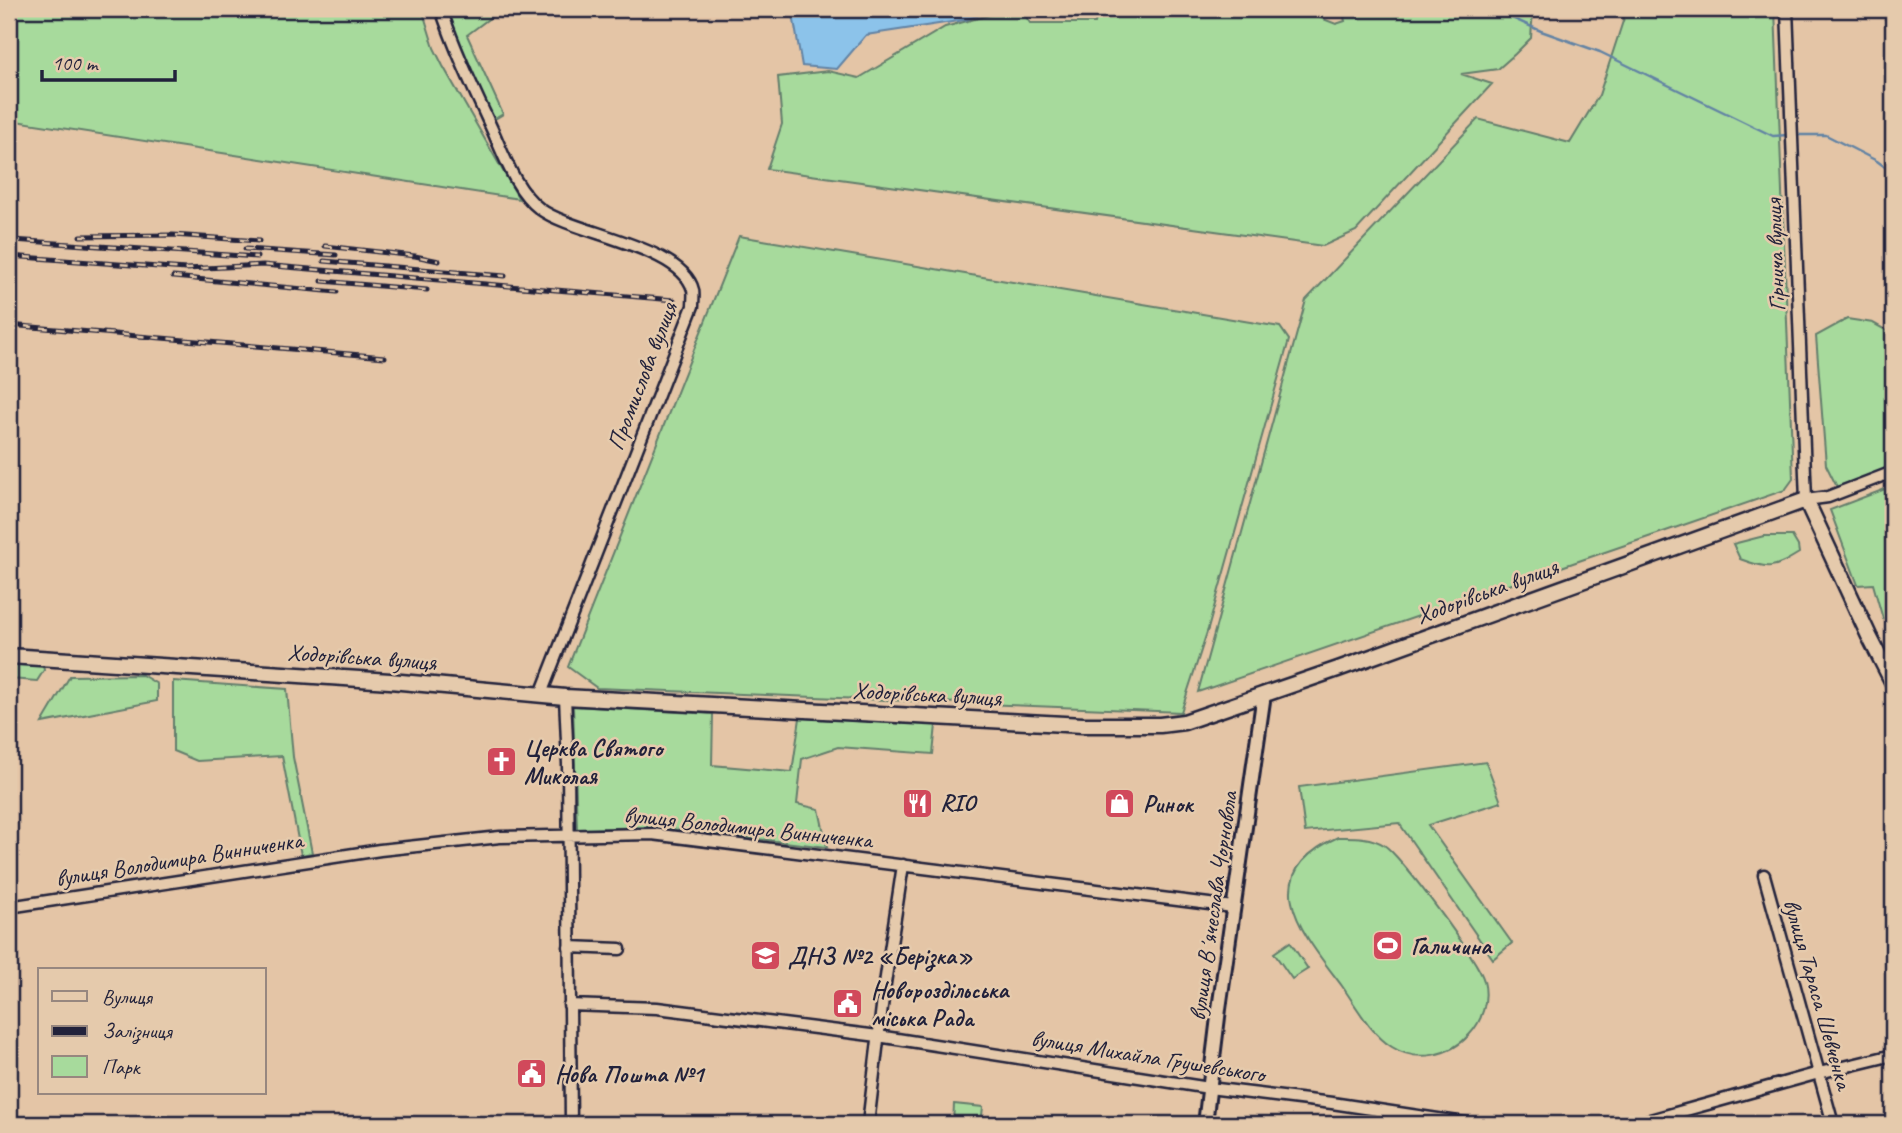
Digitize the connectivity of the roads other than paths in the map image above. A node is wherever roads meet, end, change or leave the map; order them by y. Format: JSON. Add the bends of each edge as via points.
{"nodes":[{"id":1,"x":441,"y":9,"type":"edge"},
{"id":2,"x":1787,"y":9,"type":"edge"},
{"id":3,"x":1893,"y":472,"type":"edge"},
{"id":4,"x":1806,"y":500,"type":"junction"},
{"id":5,"x":9,"y":656,"type":"edge"},
{"id":6,"x":1893,"y":683,"type":"edge"},
{"id":7,"x":541,"y":694,"type":"junction"},
{"id":8,"x":1264,"y":694,"type":"junction"},
{"id":9,"x":565,"y":697,"type":"junction"},
{"id":10,"x":569,"y":835,"type":"junction"},
{"id":11,"x":903,"y":865,"type":"junction"},
{"id":12,"x":1764,"y":875,"type":"dead end"},
{"id":13,"x":9,"y":907,"type":"edge"},
{"id":14,"x":1233,"y":907,"type":"junction"},
{"id":15,"x":569,"y":947,"type":"junction"},
{"id":16,"x":620,"y":949,"type":"dead end"},
{"id":17,"x":569,"y":1005,"type":"junction"},
{"id":18,"x":878,"y":1035,"type":"junction"},
{"id":19,"x":1893,"y":1055,"type":"edge"},
{"id":20,"x":1819,"y":1073,"type":"junction"},
{"id":21,"x":1209,"y":1088,"type":"junction"},
{"id":22,"x":571,"y":1124,"type":"edge"},
{"id":23,"x":868,"y":1124,"type":"edge"},
{"id":24,"x":1205,"y":1124,"type":"edge"},
{"id":25,"x":1471,"y":1124,"type":"edge"},
{"id":26,"x":1636,"y":1124,"type":"edge"},
{"id":27,"x":1833,"y":1124,"type":"edge"}],
"edges":[{"from":1,"to":7,"type":"street","name":"Промислова вулиця","via":[[455,50],[517,183],[540,209],[645,249],[678,269],[693,290],[693,306]]},
{"from":2,"to":4,"type":"street","name":"Гірнича вулиця"},
{"from":3,"to":4,"type":"street","via":[[1829,497]]},
{"from":4,"to":6,"type":"main road"},
{"from":4,"to":8,"type":"main road","name":"Ходорівська вулиця"},
{"from":5,"to":7,"type":"main road","name":"Ходорівська вулиця"},
{"from":7,"to":9,"type":"main road","name":"Ходорівська вулиця"},
{"from":8,"to":9,"type":"main road","name":"Ходорівська вулиця","via":[[1184,722],[1160,725],[1083,725]]},
{"from":8,"to":14,"type":"street","name":"вулиця Вʼячеслава Чорновола"},
{"from":9,"to":10,"type":"street"},
{"from":10,"to":11,"type":"street","name":"вулиця Володимира Винниченка","via":[[652,834]]},
{"from":10,"to":13,"type":"street","name":"вулиця Володимира Винниченка","via":[[380,850]]},
{"from":10,"to":15,"type":"street"},
{"from":11,"to":14,"type":"street","name":"вулиця Володимира Винниченка"},
{"from":11,"to":18,"type":"street"},
{"from":12,"to":20,"type":"street","name":"вулиця Тараса Шевченка"},
{"from":14,"to":21,"type":"street","name":"вулиця Вʼячеслава Чорновола"},
{"from":15,"to":16,"type":"street"},
{"from":15,"to":17,"type":"street"},
{"from":17,"to":18,"type":"street","name":"вулиця Михайла Грушевського","via":[[657,1007]]},
{"from":17,"to":22,"type":"street"},
{"from":18,"to":21,"type":"street","name":"вулиця Михайла Грушевського"},
{"from":18,"to":23,"type":"street"},
{"from":19,"to":20,"type":"street"},
{"from":20,"to":26,"type":"street"},
{"from":20,"to":27,"type":"street","name":"вулиця Тараса Шевченка"},
{"from":21,"to":24,"type":"street","name":"вулиця Вʼячеслава Чорновола"},
{"from":21,"to":25,"type":"street","name":"вулиця Михайла Грушевського"}]}
